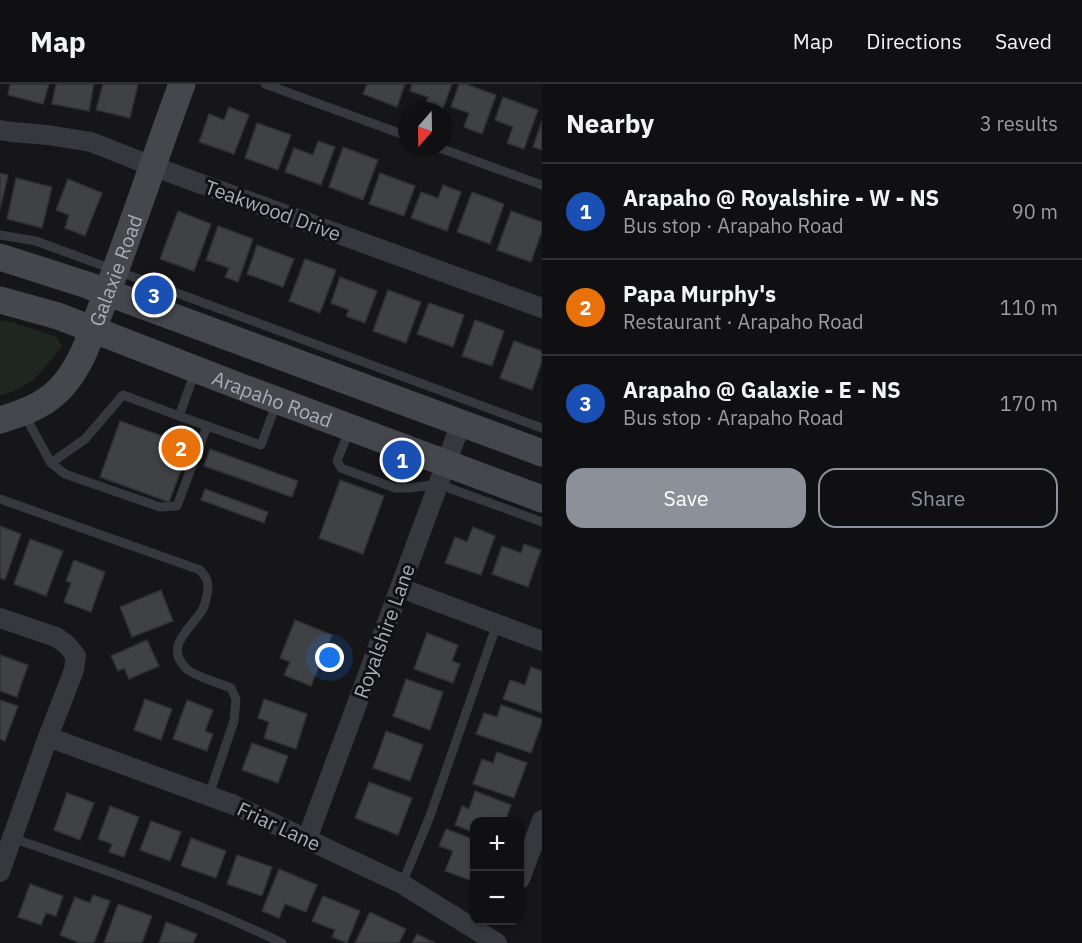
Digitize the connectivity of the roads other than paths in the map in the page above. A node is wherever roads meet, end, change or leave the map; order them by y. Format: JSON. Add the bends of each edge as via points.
{"nodes":[{"id":1,"x":182,"y":84,"type":"edge"},
{"id":2,"x":265,"y":84,"type":"edge"},
{"id":3,"x":0,"y":130,"type":"edge"},
{"id":4,"x":398,"y":133,"type":"edge"},
{"id":5,"x":452,"y":152,"type":"edge"},
{"id":6,"x":152,"y":166,"type":"junction"},
{"id":7,"x":542,"y":185,"type":"edge"},
{"id":8,"x":0,"y":235,"type":"edge"},
{"id":9,"x":0,"y":257,"type":"edge"},
{"id":10,"x":111,"y":281,"type":"junction"},
{"id":11,"x":0,"y":300,"type":"edge"},
{"id":12,"x":542,"y":308,"type":"edge"},
{"id":13,"x":92,"y":330,"type":"junction"},
{"id":14,"x":196,"y":369,"type":"junction"},
{"id":15,"x":278,"y":401,"type":"junction"},
{"id":16,"x":12,"y":416,"type":"edge"},
{"id":17,"x":179,"y":416,"type":"junction"},
{"id":18,"x":461,"y":423,"type":"junction"},
{"id":19,"x":207,"y":426,"type":"junction"},
{"id":20,"x":350,"y":428,"type":"junction"},
{"id":21,"x":542,"y":428,"type":"edge"},
{"id":22,"x":542,"y":453,"type":"edge"},
{"id":23,"x":51,"y":463,"type":"junction"},
{"id":24,"x":442,"y":474,"type":"junction"},
{"id":25,"x":0,"y":499,"type":"edge"},
{"id":26,"x":542,"y":499,"type":"edge"},
{"id":27,"x":542,"y":522,"type":"edge"},
{"id":28,"x":401,"y":588,"type":"junction"},
{"id":29,"x":0,"y":618,"type":"edge"},
{"id":30,"x":497,"y":624,"type":"junction"},
{"id":31,"x":542,"y":640,"type":"edge"},
{"id":32,"x":48,"y":737,"type":"junction"},
{"id":33,"x":209,"y":795,"type":"junction"},
{"id":34,"x":542,"y":820,"type":"edge"},
{"id":35,"x":12,"y":838,"type":"junction"},
{"id":36,"x":307,"y":839,"type":"junction"},
{"id":37,"x":522,"y":871,"type":"edge"},
{"id":38,"x":0,"y":872,"type":"edge"},
{"id":39,"x":402,"y":884,"type":"junction"},
{"id":40,"x":494,"y":934,"type":"edge"},
{"id":41,"x":282,"y":943,"type":"edge"}],
"edges":[{"from":1,"to":6,"type":"main road","name":"Galaxie Road"},
{"from":2,"to":4,"type":"lane"},
{"from":3,"to":6,"type":"street","name":"Teakwood Drive","via":[[90,142]]},
{"from":5,"to":7,"type":"lane"},
{"from":6,"to":10,"type":"main road","name":"Galaxie Road"},
{"from":6,"to":12,"type":"street","name":"Teakwood Drive"},
{"from":8,"to":10,"type":"lane","via":[[36,241]]},
{"from":9,"to":10,"type":"main road","name":"Arapaho Road","via":[[65,277]]},
{"from":10,"to":13,"type":"main road","name":"Galaxie Road"},
{"from":10,"to":18,"type":"main road","name":"Arapaho Road"},
{"from":10,"to":21,"type":"lane"},
{"from":11,"to":13,"type":"main road","name":"Arapaho Road"},
{"from":13,"to":14,"type":"main road","name":"Arapaho Road"},
{"from":13,"to":16,"type":"main road","name":"Galaxie Road","via":[[76,367],[55,394]]},
{"from":14,"to":15,"type":"main road","name":"Arapaho Road"},
{"from":14,"to":17,"type":"lane"},
{"from":15,"to":19,"type":"lane","via":[[261,445]]},
{"from":15,"to":20,"type":"main road","name":"Arapaho Road"},
{"from":16,"to":23,"type":"lane"},
{"from":17,"to":19,"type":"lane"},
{"from":17,"to":23,"type":"lane","via":[[123,395],[85,439]]},
{"from":18,"to":22,"type":"main road","name":"Arapaho Road"},
{"from":18,"to":24,"type":"street","name":"Royalshire Lane"},
{"from":19,"to":23,"type":"lane","via":[[177,506],[160,507],[65,474]]},
{"from":20,"to":24,"type":"main road","name":"Arapaho Road"},
{"from":20,"to":24,"type":"lane","via":[[337,461],[341,468],[395,488],[410,488]]},
{"from":24,"to":26,"type":"main road","name":"Arapaho Road"},
{"from":24,"to":27,"type":"lane"},
{"from":24,"to":28,"type":"street","name":"Royalshire Lane"},
{"from":25,"to":33,"type":"lane","via":[[200,570],[208,579],[202,611],[179,639],[177,651],[190,672],[231,688],[236,699],[234,721]]},
{"from":28,"to":30,"type":"street"},
{"from":28,"to":36,"type":"street","name":"Royalshire Lane"},
{"from":29,"to":32,"type":"street","via":[[56,637],[76,656]]},
{"from":30,"to":31,"type":"street"},
{"from":30,"to":39,"type":"lane"},
{"from":32,"to":33,"type":"street","name":"Friar Lane"},
{"from":32,"to":35,"type":"street"},
{"from":33,"to":36,"type":"street","name":"Friar Lane"},
{"from":34,"to":37,"type":"street"},
{"from":35,"to":38,"type":"street"},
{"from":35,"to":41,"type":"lane","via":[[154,888]]},
{"from":36,"to":39,"type":"street","name":"Friar Lane"},
{"from":39,"to":40,"type":"street","name":"Friar Lane"}]}
